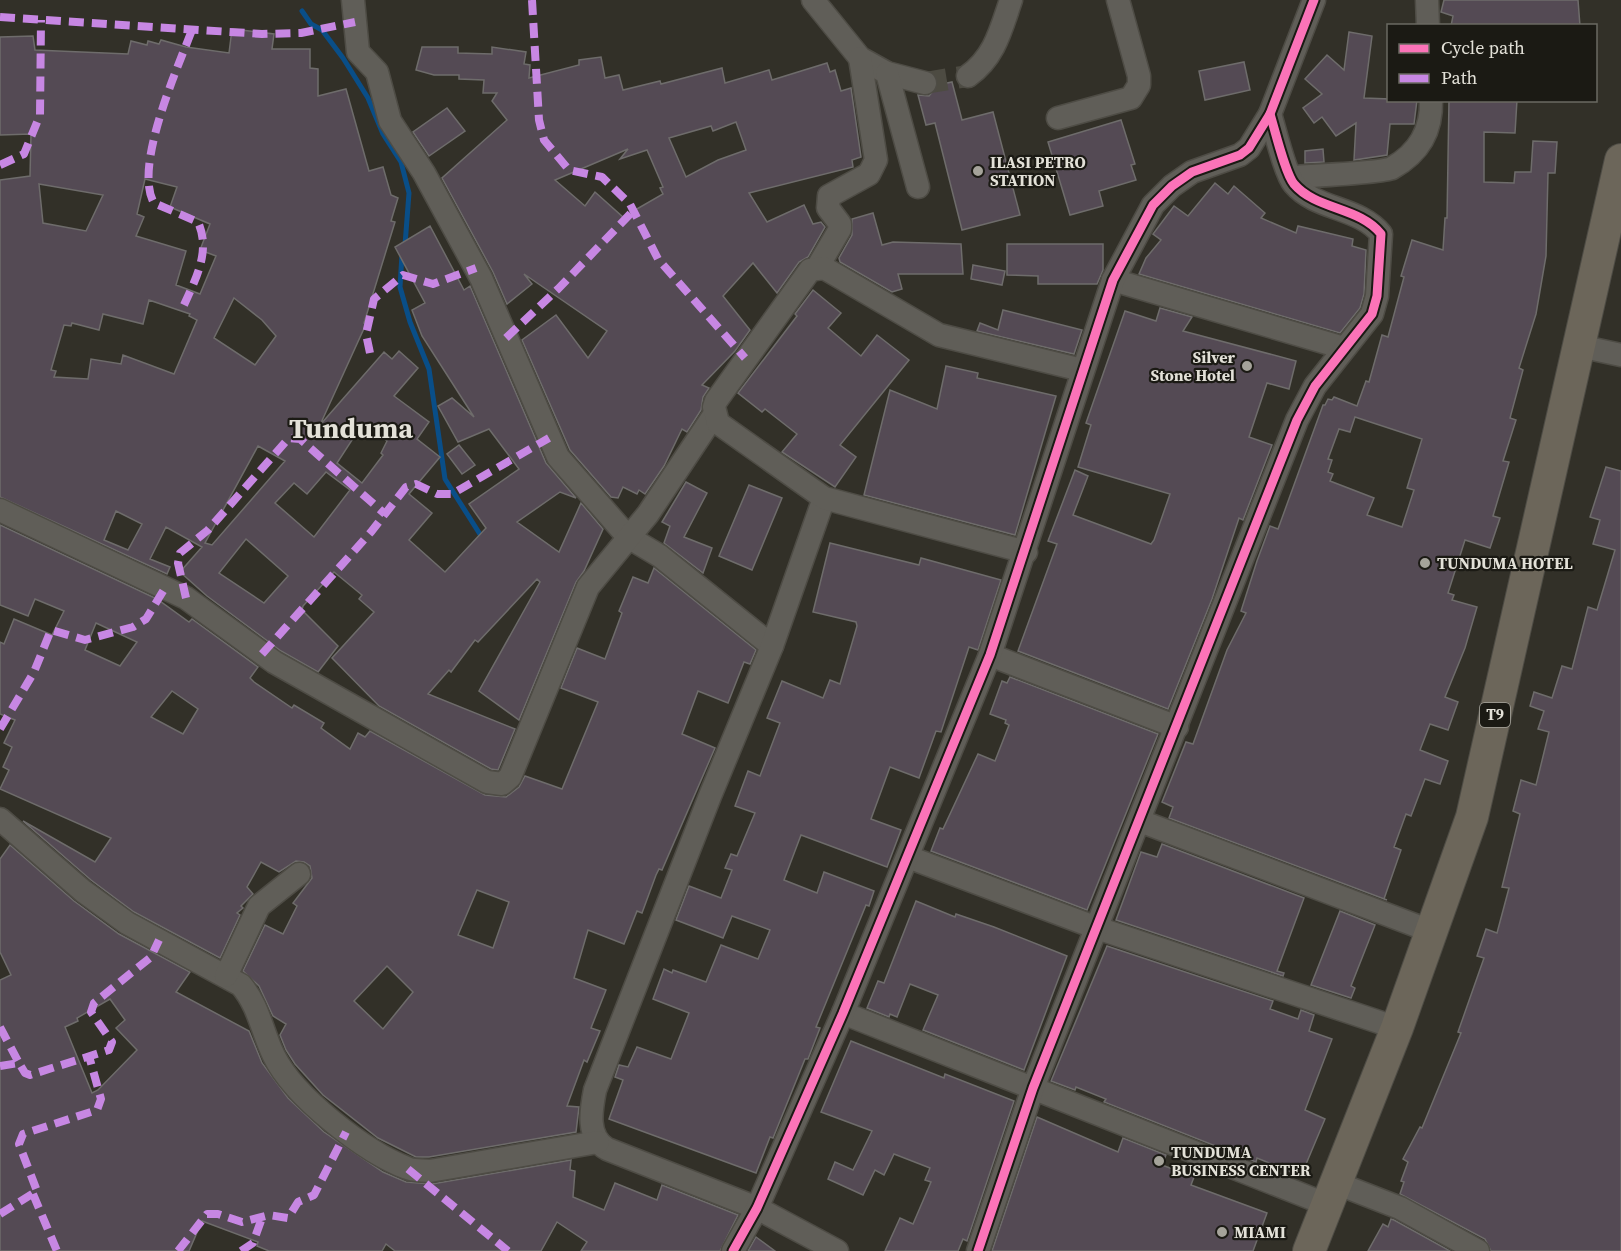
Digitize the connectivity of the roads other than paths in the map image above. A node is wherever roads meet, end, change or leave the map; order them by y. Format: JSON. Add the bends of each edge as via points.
{"nodes":[{"id":1,"x":353,"y":0,"type":"edge"},
{"id":2,"x":813,"y":0,"type":"edge"},
{"id":3,"x":1011,"y":0,"type":"edge"},
{"id":4,"x":1118,"y":0,"type":"edge"},
{"id":5,"x":1314,"y":0,"type":"edge"},
{"id":6,"x":1427,"y":0,"type":"edge"},
{"id":7,"x":1428,"y":24,"type":"edge"},
{"id":8,"x":860,"y":58,"type":"junction"},
{"id":9,"x":887,"y":73,"type":"junction"},
{"id":10,"x":968,"y":76,"type":"tunnel mouth"},
{"id":11,"x":925,"y":83,"type":"tunnel mouth"},
{"id":12,"x":1431,"y":102,"type":"edge"},
{"id":13,"x":1270,"y":114,"type":"junction"},
{"id":14,"x":1058,"y":118,"type":"dead end"},
{"id":15,"x":1621,"y":160,"type":"edge"},
{"id":16,"x":1291,"y":177,"type":"junction"},
{"id":17,"x":918,"y":187,"type":"dead end"},
{"id":18,"x":817,"y":268,"type":"junction"},
{"id":19,"x":1113,"y":280,"type":"junction"},
{"id":20,"x":1579,"y":346,"type":"junction"},
{"id":21,"x":1344,"y":348,"type":"junction"},
{"id":22,"x":1621,"y":355,"type":"edge"},
{"id":23,"x":1082,"y":370,"type":"junction"},
{"id":24,"x":714,"y":414,"type":"junction"},
{"id":25,"x":824,"y":498,"type":"junction"},
{"id":26,"x":0,"y":510,"type":"edge"},
{"id":27,"x":628,"y":537,"type":"junction"},
{"id":28,"x":1026,"y":552,"type":"junction"},
{"id":29,"x":772,"y":646,"type":"junction"},
{"id":30,"x":990,"y":655,"type":"junction"},
{"id":31,"x":1177,"y":727,"type":"junction"},
{"id":32,"x":1140,"y":821,"type":"junction"},
{"id":33,"x":1,"y":822,"type":"edge"},
{"id":34,"x":908,"y":857,"type":"junction"},
{"id":35,"x":298,"y":874,"type":"dead end"},
{"id":36,"x":1097,"y":928,"type":"junction"},
{"id":37,"x":1433,"y":932,"type":"junction"},
{"id":38,"x":226,"y":976,"type":"junction"},
{"id":39,"x":843,"y":1013,"type":"junction"},
{"id":40,"x":1397,"y":1028,"type":"junction"},
{"id":41,"x":1033,"y":1089,"type":"junction"},
{"id":42,"x":598,"y":1142,"type":"junction"},
{"id":43,"x":1332,"y":1194,"type":"junction"},
{"id":44,"x":757,"y":1208,"type":"junction"},
{"id":45,"x":733,"y":1251,"type":"edge"},
{"id":46,"x":837,"y":1251,"type":"edge"},
{"id":47,"x":978,"y":1251,"type":"edge"},
{"id":48,"x":1309,"y":1251,"type":"edge"},
{"id":49,"x":1478,"y":1251,"type":"edge"}],
"edges":[{"from":1,"to":27,"type":"street","via":[[358,52],[377,72],[390,122],[424,173],[481,278],[552,446]]},
{"from":2,"to":8,"type":"street"},
{"from":3,"to":10,"type":"street","via":[[989,56]]},
{"from":4,"to":14,"type":"street","via":[[1139,76],[1136,93],[1131,98]]},
{"from":5,"to":13,"type":"street"},
{"from":6,"to":7,"type":"street"},
{"from":8,"to":9,"type":"street"},
{"from":8,"to":18,"type":"street","via":[[876,160],[869,174],[829,196],[828,208],[840,229]]},
{"from":9,"to":11,"type":"street"},
{"from":9,"to":17,"type":"street"},
{"from":12,"to":16,"type":"street","via":[[1428,132],[1391,169]]},
{"from":13,"to":16,"type":"street"},
{"from":13,"to":19,"type":"street","via":[[1244,153],[1192,172],[1158,199]]},
{"from":15,"to":20,"type":"highway","number":"T9"},
{"from":16,"to":21,"type":"street","via":[[1313,197],[1373,223],[1381,234],[1374,308]]},
{"from":18,"to":23,"type":"street","via":[[831,272],[939,335]]},
{"from":18,"to":24,"type":"street","via":[[810,270],[745,358],[716,401]]},
{"from":19,"to":21,"type":"street"},
{"from":19,"to":23,"type":"street"},
{"from":20,"to":22,"type":"street"},
{"from":20,"to":37,"type":"highway","number":"T9","via":[[1472,817]]},
{"from":21,"to":31,"type":"street","via":[[1315,386],[1297,420]]},
{"from":23,"to":28,"type":"street"},
{"from":24,"to":25,"type":"street","via":[[717,423]]},
{"from":24,"to":27,"type":"street","via":[[648,514]]},
{"from":25,"to":28,"type":"street"},
{"from":25,"to":29,"type":"street"},
{"from":26,"to":27,"type":"street","via":[[186,598],[274,662],[494,784],[502,784],[510,777],[588,587]]},
{"from":27,"to":29,"type":"street","via":[[660,556]]},
{"from":28,"to":30,"type":"street"},
{"from":29,"to":42,"type":"street","via":[[595,1090],[591,1114]]},
{"from":30,"to":31,"type":"street"},
{"from":30,"to":34,"type":"street"},
{"from":31,"to":32,"type":"street"},
{"from":32,"to":36,"type":"street"},
{"from":32,"to":37,"type":"street"},
{"from":33,"to":38,"type":"street","via":[[127,923]]},
{"from":34,"to":36,"type":"street"},
{"from":34,"to":39,"type":"street"},
{"from":35,"to":38,"type":"street","via":[[259,906]]},
{"from":36,"to":40,"type":"street"},
{"from":36,"to":41,"type":"street"},
{"from":37,"to":40,"type":"highway","number":"T9"},
{"from":38,"to":42,"type":"street","via":[[247,993],[275,1058],[326,1118],[364,1146],[408,1169],[441,1170]]},
{"from":39,"to":41,"type":"street"},
{"from":39,"to":44,"type":"street"},
{"from":40,"to":43,"type":"highway","number":"T9"},
{"from":41,"to":43,"type":"street"},
{"from":41,"to":47,"type":"street"},
{"from":42,"to":44,"type":"street","via":[[607,1149]]},
{"from":43,"to":48,"type":"highway","number":"T9"},
{"from":43,"to":49,"type":"street","via":[[1400,1208]]},
{"from":44,"to":45,"type":"street"},
{"from":44,"to":46,"type":"street"}]}
